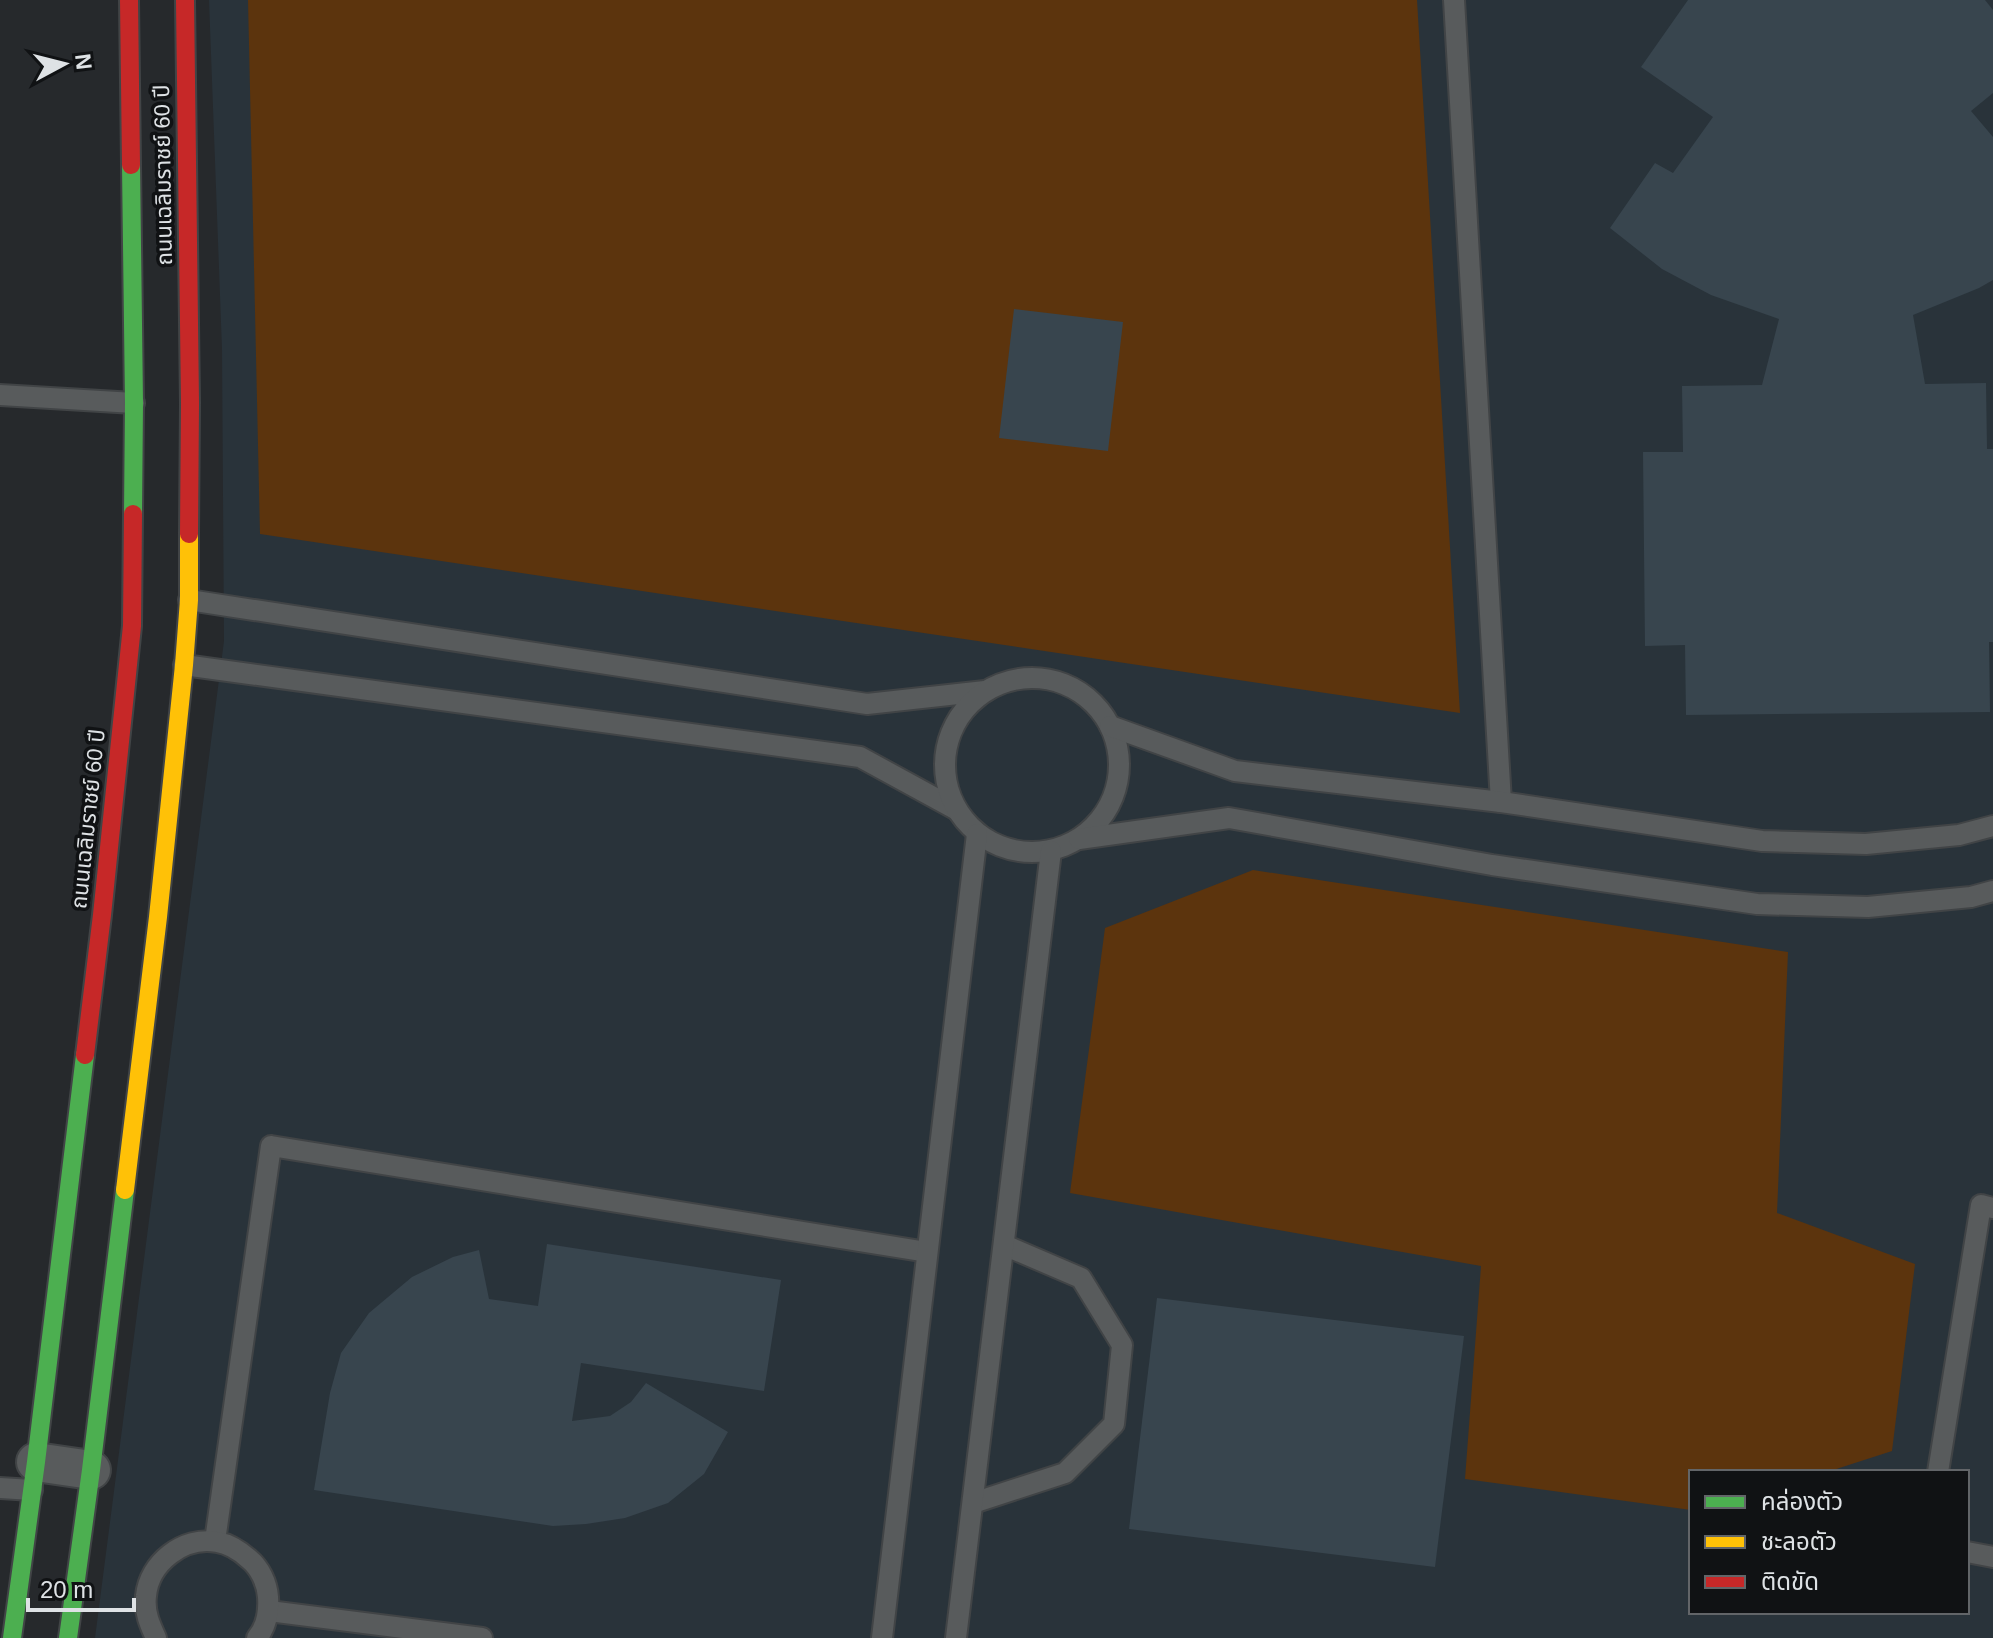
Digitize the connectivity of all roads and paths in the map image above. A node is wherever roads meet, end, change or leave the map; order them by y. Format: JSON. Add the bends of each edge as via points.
{"nodes":[{"id":1,"x":129,"y":0,"type":"edge"},
{"id":2,"x":185,"y":0,"type":"edge"},
{"id":3,"x":1454,"y":0,"type":"edge"},
{"id":4,"x":0,"y":395,"type":"edge"},
{"id":5,"x":134,"y":403,"type":"junction"},
{"id":6,"x":189,"y":600,"type":"junction"},
{"id":7,"x":184,"y":665,"type":"junction"},
{"id":8,"x":985,"y":691,"type":"junction"},
{"id":9,"x":1110,"y":726,"type":"junction"},
{"id":10,"x":1501,"y":802,"type":"junction"},
{"id":11,"x":957,"y":810,"type":"junction"},
{"id":12,"x":1993,"y":826,"type":"edge"},
{"id":13,"x":977,"y":834,"type":"junction"},
{"id":14,"x":1079,"y":839,"type":"junction"},
{"id":15,"x":1051,"y":851,"type":"junction"},
{"id":16,"x":1993,"y":891,"type":"edge"},
{"id":17,"x":1993,"y":1208,"type":"edge"},
{"id":18,"x":1004,"y":1245,"type":"junction"},
{"id":19,"x":927,"y":1252,"type":"junction"},
{"id":20,"x":91,"y":1470,"type":"junction"},
{"id":21,"x":1938,"y":1470,"type":"edge"},
{"id":22,"x":34,"y":1476,"type":"junction"},
{"id":23,"x":0,"y":1488,"type":"edge"},
{"id":24,"x":973,"y":1503,"type":"junction"},
{"id":25,"x":215,"y":1541,"type":"junction"},
{"id":26,"x":1969,"y":1552,"type":"edge"},
{"id":27,"x":1993,"y":1557,"type":"edge"},
{"id":28,"x":269,"y":1611,"type":"junction"},
{"id":29,"x":12,"y":1638,"type":"edge"},
{"id":30,"x":68,"y":1638,"type":"edge"},
{"id":31,"x":156,"y":1638,"type":"edge"},
{"id":32,"x":257,"y":1638,"type":"edge"},
{"id":33,"x":482,"y":1638,"type":"edge"},
{"id":34,"x":882,"y":1638,"type":"edge"},
{"id":35,"x":956,"y":1638,"type":"edge"}],
"edges":[{"from":1,"to":5,"type":"street","name":"ถนนเฉลิมราชย์ 60 ปี"},
{"from":2,"to":6,"type":"street","name":"ถนนเฉลิมราชย์ 60 ปี"},
{"from":3,"to":10,"type":"lane"},
{"from":4,"to":5,"type":"lane"},
{"from":5,"to":22,"type":"street","name":"ถนนเฉลิมราชย์ 60 ปี","via":[[132,626]]},
{"from":6,"to":7,"type":"street","name":"ถนนเฉลิมราชย์ 60 ปี"},
{"from":6,"to":8,"type":"lane","via":[[867,704]]},
{"from":7,"to":11,"type":"lane","via":[[860,757]]},
{"from":7,"to":20,"type":"street","name":"ถนนเฉลิมราชย์ 60 ปี"},
{"from":8,"to":9,"type":"lane","via":[[1013,679],[1038,677],[1067,685],[1092,702]]},
{"from":8,"to":11,"type":"lane","via":[[953,727],[945,757],[946,782]]},
{"from":9,"to":10,"type":"lane","via":[[1235,771]]},
{"from":9,"to":14,"type":"lane","via":[[1119,768],[1113,798]]},
{"from":10,"to":12,"type":"lane","via":[[1762,841],[1866,844],[1959,835]]},
{"from":11,"to":13,"type":"lane"},
{"from":13,"to":15,"type":"lane","via":[[1029,853]]},
{"from":13,"to":19,"type":"lane"},
{"from":14,"to":15,"type":"lane"},
{"from":14,"to":16,"type":"lane","via":[[1229,818],[1492,865],[1757,904],[1868,907]]},
{"from":15,"to":18,"type":"lane"},
{"from":17,"to":21,"type":"lane","via":[[1981,1205]]},
{"from":18,"to":24,"type":"lane"},
{"from":18,"to":24,"type":"lane","via":[[1081,1278],[1122,1345],[1114,1424],[1065,1473]]},
{"from":19,"to":25,"type":"lane","via":[[271,1146]]},
{"from":19,"to":34,"type":"lane"},
{"from":20,"to":22,"type":"street"},
{"from":20,"to":30,"type":"street","name":"ถนนเฉลิมราชย์ 60 ปี"},
{"from":22,"to":23,"type":"lane"},
{"from":22,"to":29,"type":"street","name":"ถนนเฉลิมราชย์ 60 ปี"},
{"from":24,"to":35,"type":"lane"},
{"from":25,"to":28,"type":"lane","via":[[238,1549],[256,1565],[267,1587]]},
{"from":25,"to":31,"type":"lane","via":[[190,1543],[169,1554],[153,1572],[147,1620]]},
{"from":26,"to":27,"type":"lane"},
{"from":28,"to":32,"type":"lane"},
{"from":28,"to":33,"type":"lane"}]}
